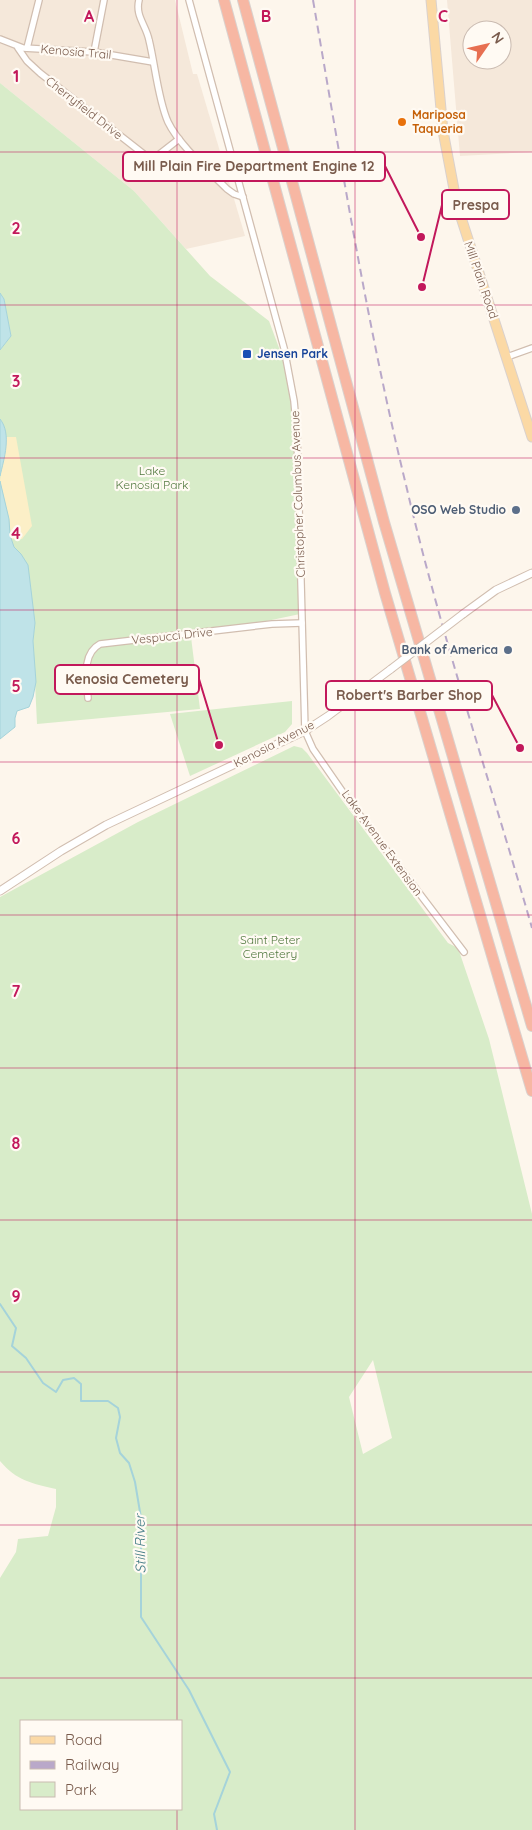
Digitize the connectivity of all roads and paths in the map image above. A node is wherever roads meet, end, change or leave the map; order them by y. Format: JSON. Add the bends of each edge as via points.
{"nodes":[{"id":1,"x":39,"y":0,"type":"edge"},
{"id":2,"x":104,"y":0,"type":"edge"},
{"id":3,"x":139,"y":0,"type":"edge"},
{"id":4,"x":189,"y":0,"type":"edge"},
{"id":5,"x":224,"y":0,"type":"edge"},
{"id":6,"x":243,"y":0,"type":"edge"},
{"id":7,"x":431,"y":0,"type":"edge"},
{"id":8,"x":0,"y":39,"type":"edge"},
{"id":9,"x":18,"y":48,"type":"junction"},
{"id":10,"x":27,"y":48,"type":"junction"},
{"id":11,"x":94,"y":52,"type":"junction"},
{"id":12,"x":153,"y":62,"type":"junction"},
{"id":13,"x":179,"y":139,"type":"junction"},
{"id":14,"x":243,"y":197,"type":"junction"},
{"id":15,"x":532,"y":348,"type":"edge"},
{"id":16,"x":507,"y":357,"type":"junction"},
{"id":17,"x":532,"y":437,"type":"edge"},
{"id":18,"x":532,"y":573,"type":"edge"},
{"id":19,"x":302,"y":622,"type":"junction"},
{"id":20,"x":88,"y":698,"type":"dead end"},
{"id":21,"x":304,"y":731,"type":"junction"},
{"id":22,"x":0,"y":890,"type":"edge"},
{"id":23,"x":464,"y":952,"type":"dead end"},
{"id":24,"x":532,"y":1026,"type":"edge"},
{"id":25,"x":532,"y":1091,"type":"edge"}],
"edges":[{"from":1,"to":10,"type":"street"},
{"from":2,"to":11,"type":"street"},
{"from":3,"to":12,"type":"street","via":[[138,13],[149,38]]},
{"from":4,"to":14,"type":"street","name":"Christopher Columbus Avenue"},
{"from":5,"to":25,"type":"highway","via":[[385,593]]},
{"from":6,"to":24,"type":"highway","via":[[386,531]]},
{"from":7,"to":16,"type":"main road","name":"Mill Plain Road","via":[[440,110],[452,183],[464,230]]},
{"from":8,"to":9,"type":"street","name":"Kenosia Trail"},
{"from":9,"to":10,"type":"street","name":"Kenosia Trail"},
{"from":9,"to":13,"type":"street","name":"Cherryfield Drive","via":[[40,73],[148,158],[154,159]]},
{"from":10,"to":11,"type":"street","name":"Kenosia Trail"},
{"from":11,"to":12,"type":"street","name":"Kenosia Trail"},
{"from":12,"to":13,"type":"street","via":[[167,118]]},
{"from":13,"to":14,"type":"street","via":[[226,189]]},
{"from":14,"to":19,"type":"street","name":"Christopher Columbus Avenue","via":[[284,348],[294,401]]},
{"from":15,"to":16,"type":"street"},
{"from":16,"to":17,"type":"main road","name":"Mill Plain Road"},
{"from":18,"to":21,"type":"street","name":"Kenosia Avenue","bridge":true,"via":[[496,590]]},
{"from":19,"to":20,"type":"street","name":"Vespucci Drive","via":[[100,644],[88,661]]},
{"from":19,"to":21,"type":"street","name":"Christopher Columbus Avenue"},
{"from":21,"to":22,"type":"street","name":"Kenosia Avenue","via":[[106,825]]},
{"from":21,"to":23,"type":"street","name":"Lake Avenue Extension","via":[[349,801]]}]}
